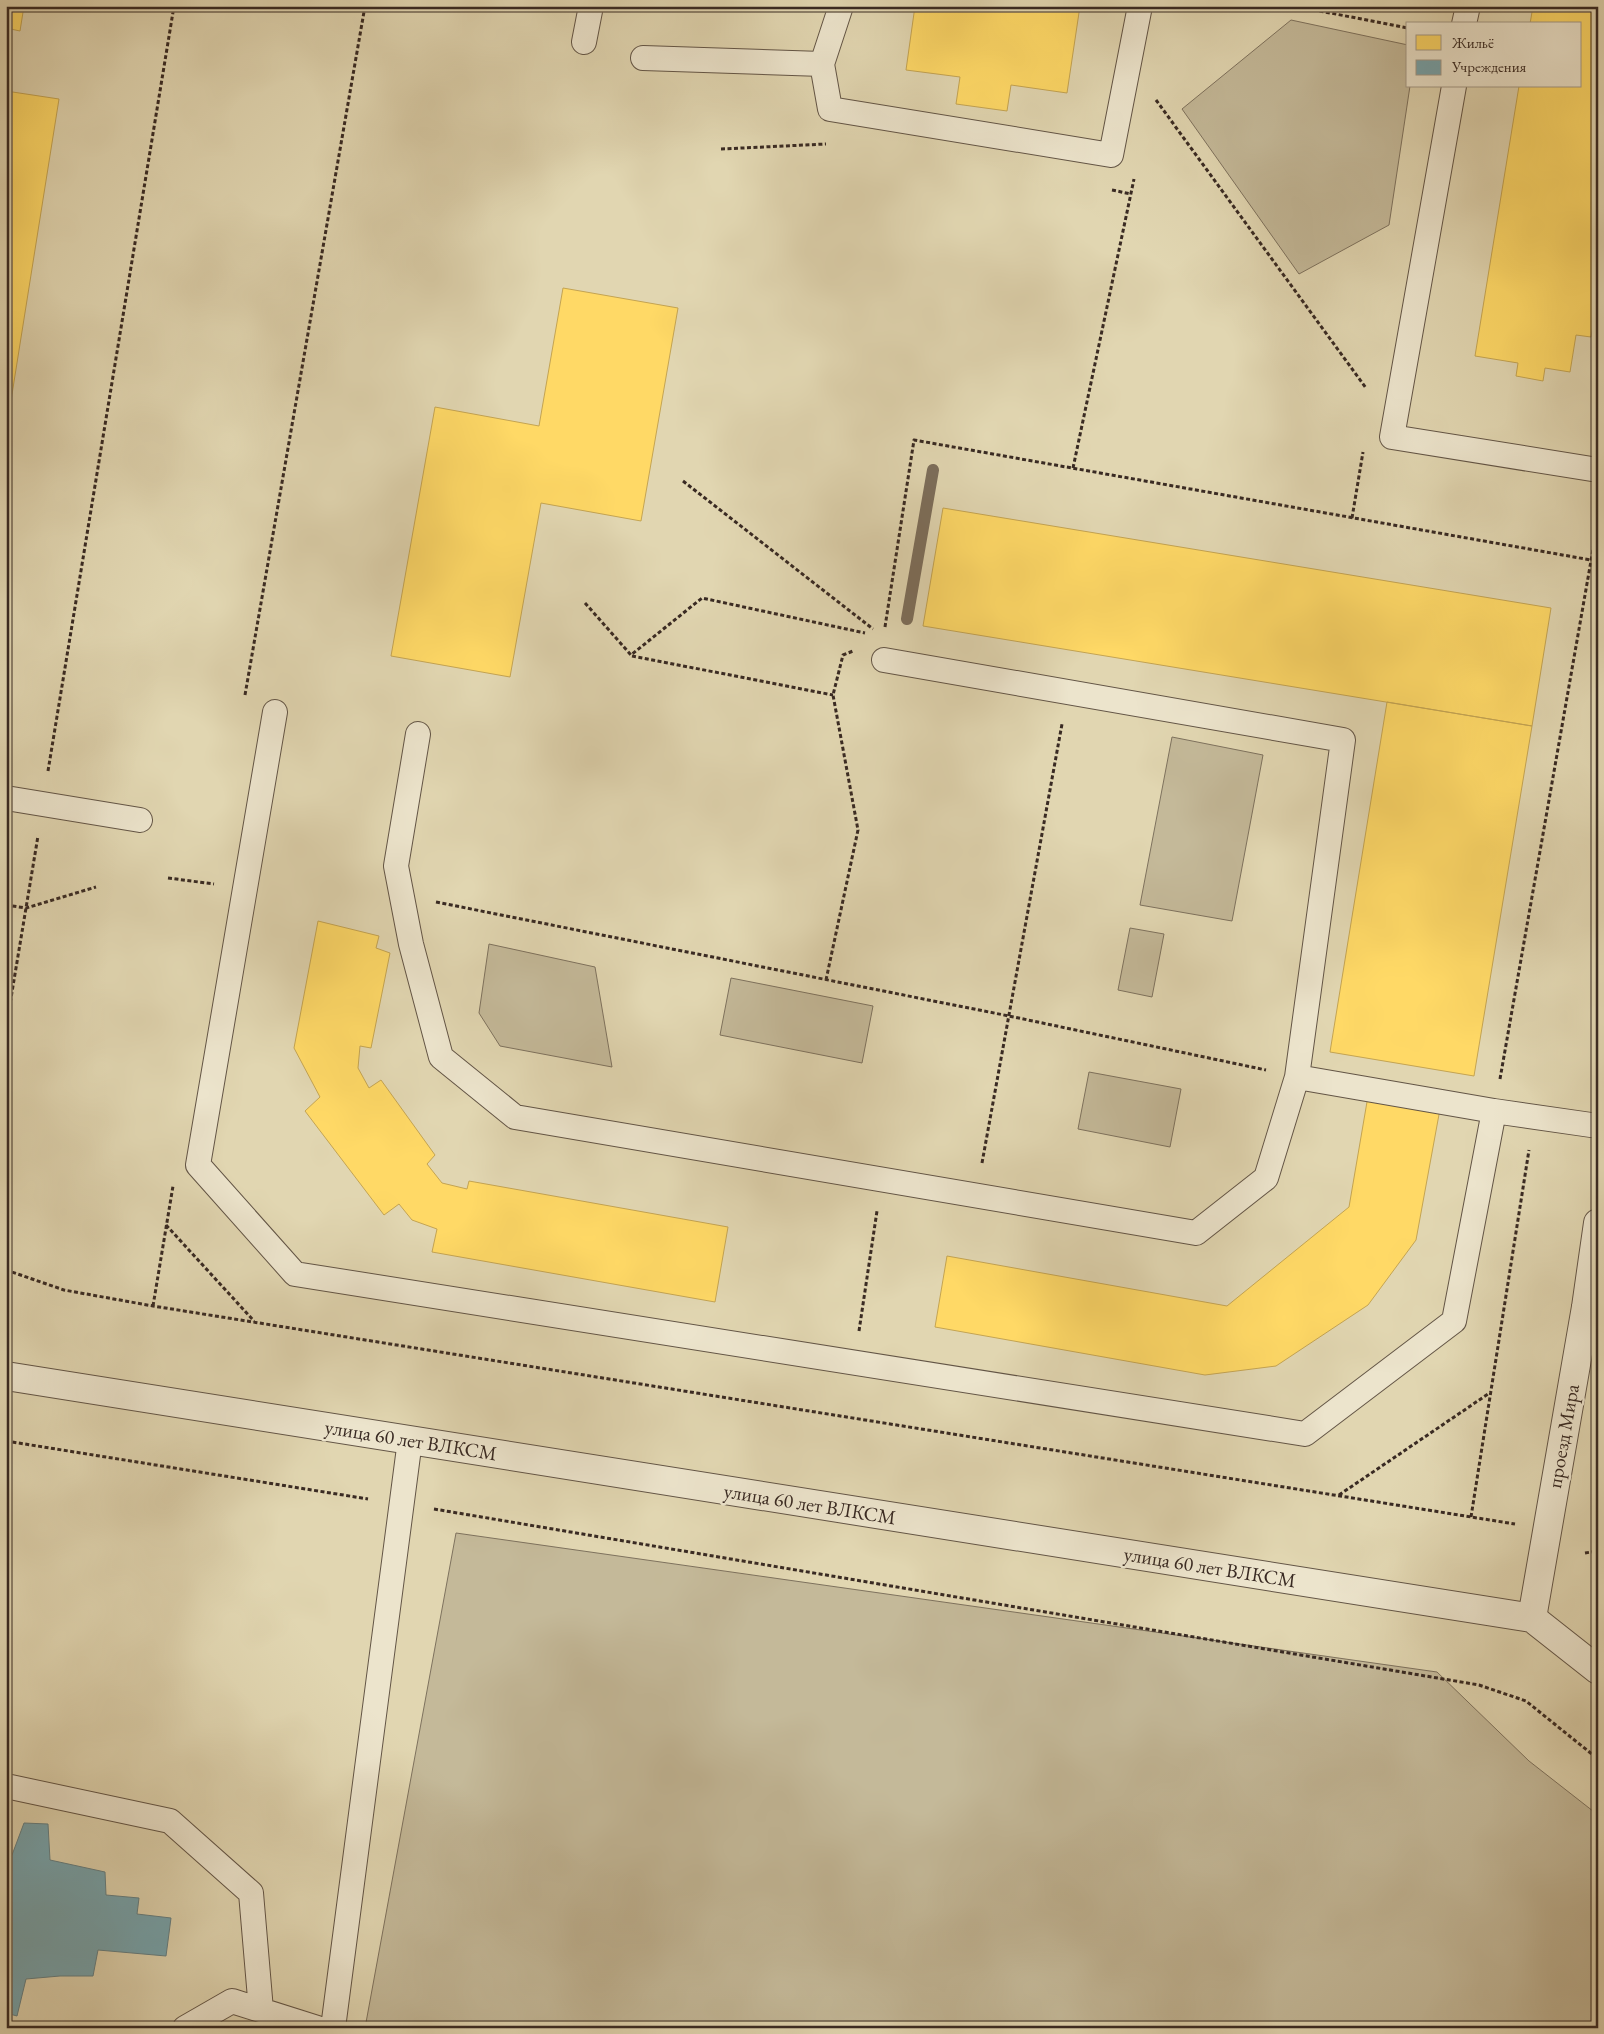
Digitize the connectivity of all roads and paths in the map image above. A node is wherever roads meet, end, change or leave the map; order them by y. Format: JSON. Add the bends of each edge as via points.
{"nodes":[{"id":1,"x":174,"y":6,"type":"edge"},
{"id":2,"x":365,"y":6,"type":"edge"},
{"id":3,"x":591,"y":6,"type":"edge"},
{"id":4,"x":841,"y":6,"type":"edge"},
{"id":5,"x":1140,"y":6,"type":"edge"},
{"id":6,"x":1294,"y":6,"type":"edge"},
{"id":7,"x":1468,"y":6,"type":"edge"},
{"id":8,"x":1464,"y":22,"type":"edge"},
{"id":9,"x":1406,"y":28,"type":"edge"},
{"id":10,"x":584,"y":42,"type":"dead end"},
{"id":11,"x":643,"y":58,"type":"dead end"},
{"id":12,"x":822,"y":64,"type":"junction"},
{"id":13,"x":1454,"y":88,"type":"edge"},
{"id":14,"x":1152,"y":94,"type":"dead end"},
{"id":15,"x":1134,"y":176,"type":"dead end"},
{"id":16,"x":1367,"y":389,"type":"dead end"},
{"id":17,"x":1073,"y":468,"type":"junction"},
{"id":18,"x":1598,"y":470,"type":"edge"},
{"id":19,"x":683,"y":481,"type":"dead end"},
{"id":20,"x":1598,"y":521,"type":"edge"},
{"id":21,"x":1591,"y":560,"type":"junction"},
{"id":22,"x":585,"y":603,"type":"dead end"},
{"id":23,"x":885,"y":628,"type":"dead end"},
{"id":24,"x":859,"y":648,"type":"dead end"},
{"id":25,"x":632,"y":655,"type":"junction"},
{"id":26,"x":884,"y":660,"type":"dead end"},
{"id":27,"x":1067,"y":692,"type":"junction"},
{"id":28,"x":833,"y":695,"type":"junction"},
{"id":29,"x":244,"y":698,"type":"dead end"},
{"id":30,"x":275,"y":712,"type":"dead end"},
{"id":31,"x":418,"y":734,"type":"dead end"},
{"id":32,"x":6,"y":798,"type":"edge"},
{"id":33,"x":43,"y":804,"type":"junction"},
{"id":34,"x":140,"y":820,"type":"dead end"},
{"id":35,"x":168,"y":878,"type":"dead end"},
{"id":36,"x":222,"y":884,"type":"dead end"},
{"id":37,"x":96,"y":887,"type":"dead end"},
{"id":38,"x":401,"y":895,"type":"junction"},
{"id":39,"x":6,"y":905,"type":"edge"},
{"id":40,"x":26,"y":908,"type":"junction"},
{"id":41,"x":826,"y":980,"type":"junction"},
{"id":42,"x":1009,"y":1016,"type":"junction"},
{"id":43,"x":7,"y":1023,"type":"edge"},
{"id":44,"x":6,"y":1028,"type":"edge"},
{"id":45,"x":1297,"y":1077,"type":"junction"},
{"id":46,"x":1494,"y":1111,"type":"junction"},
{"id":47,"x":1534,"y":1117,"type":"junction"},
{"id":48,"x":1598,"y":1126,"type":"edge"},
{"id":49,"x":174,"y":1176,"type":"dead end"},
{"id":50,"x":881,"y":1180,"type":"junction"},
{"id":51,"x":976,"y":1196,"type":"junction"},
{"id":52,"x":166,"y":1224,"type":"junction"},
{"id":53,"x":1598,"y":1224,"type":"edge"},
{"id":54,"x":6,"y":1270,"type":"edge"},
{"id":55,"x":153,"y":1306,"type":"junction"},
{"id":56,"x":1592,"y":1308,"type":"edge"},
{"id":57,"x":254,"y":1322,"type":"junction"},
{"id":58,"x":855,"y":1363,"type":"junction"},
{"id":59,"x":6,"y":1376,"type":"edge"},
{"id":60,"x":1491,"y":1391,"type":"junction"},
{"id":61,"x":410,"y":1440,"type":"junction"},
{"id":62,"x":6,"y":1441,"type":"edge"},
{"id":63,"x":1338,"y":1496,"type":"junction"},
{"id":64,"x":402,"y":1504,"type":"junction"},
{"id":65,"x":1471,"y":1517,"type":"junction"},
{"id":66,"x":1547,"y":1529,"type":"junction"},
{"id":67,"x":1598,"y":1551,"type":"edge"},
{"id":68,"x":1585,"y":1553,"type":"dead end"},
{"id":69,"x":1532,"y":1618,"type":"junction"},
{"id":70,"x":1598,"y":1670,"type":"edge"},
{"id":71,"x":1598,"y":1759,"type":"edge"},
{"id":72,"x":6,"y":1786,"type":"edge"},
{"id":73,"x":261,"y":2010,"type":"junction"},
{"id":74,"x":185,"y":2028,"type":"edge"},
{"id":75,"x":317,"y":2028,"type":"edge"},
{"id":76,"x":333,"y":2028,"type":"edge"}],
"edges":[{"from":1,"to":33,"type":"path"},
{"from":2,"to":29,"type":"path"},
{"from":3,"to":10,"type":"lane"},
{"from":4,"to":12,"type":"lane"},
{"from":5,"to":12,"type":"lane","via":[[1111,155],[830,110]]},
{"from":6,"to":9,"type":"path"},
{"from":7,"to":8,"type":"lane"},
{"from":11,"to":12,"type":"lane"},
{"from":13,"to":18,"type":"lane","via":[[1392,437]]},
{"from":14,"to":16,"type":"path"},
{"from":15,"to":17,"type":"path"},
{"from":17,"to":21,"type":"path"},
{"from":17,"to":23,"type":"path","via":[[914,440]]},
{"from":19,"to":25,"type":"path","via":[[874,633],[702,598]]},
{"from":20,"to":21,"type":"path"},
{"from":21,"to":46,"type":"path"},
{"from":22,"to":25,"type":"path"},
{"from":24,"to":28,"type":"path","via":[[843,655]]},
{"from":25,"to":28,"type":"path"},
{"from":26,"to":27,"type":"lane"},
{"from":27,"to":42,"type":"path"},
{"from":27,"to":45,"type":"lane","via":[[1343,740]]},
{"from":28,"to":41,"type":"path","via":[[858,830]]},
{"from":30,"to":58,"type":"lane","via":[[198,1165],[275,1253],[295,1274]]},
{"from":31,"to":38,"type":"lane","via":[[396,866]]},
{"from":32,"to":33,"type":"lane"},
{"from":33,"to":34,"type":"lane"},
{"from":33,"to":40,"type":"path"},
{"from":35,"to":36,"type":"path"},
{"from":37,"to":40,"type":"path"},
{"from":38,"to":41,"type":"path"},
{"from":38,"to":50,"type":"lane","via":[[441,1057],[515,1117]]},
{"from":39,"to":40,"type":"path"},
{"from":40,"to":43,"type":"path"},
{"from":41,"to":42,"type":"path"},
{"from":42,"to":45,"type":"path"},
{"from":42,"to":51,"type":"path"},
{"from":43,"to":44,"type":"path"},
{"from":45,"to":46,"type":"lane"},
{"from":45,"to":51,"type":"lane","via":[[1266,1178],[1196,1233]]},
{"from":46,"to":47,"type":"lane"},
{"from":46,"to":58,"type":"lane","via":[[1454,1321],[1305,1434]]},
{"from":47,"to":48,"type":"lane"},
{"from":47,"to":60,"type":"path"},
{"from":49,"to":52,"type":"path"},
{"from":50,"to":51,"type":"lane"},
{"from":50,"to":58,"type":"path"},
{"from":52,"to":55,"type":"path"},
{"from":52,"to":57,"type":"path"},
{"from":53,"to":56,"type":"street","name":"проезд Мира"},
{"from":54,"to":55,"type":"path","via":[[64,1290]]},
{"from":55,"to":57,"type":"path"},
{"from":56,"to":66,"type":"street","name":"проезд Мира"},
{"from":57,"to":63,"type":"path"},
{"from":59,"to":61,"type":"street","name":"улица 60 лет ВЛКСМ"},
{"from":60,"to":63,"type":"path"},
{"from":60,"to":65,"type":"path"},
{"from":61,"to":64,"type":"lane"},
{"from":61,"to":69,"type":"street","name":"улица 60 лет ВЛКСМ"},
{"from":62,"to":64,"type":"path"},
{"from":63,"to":65,"type":"path"},
{"from":64,"to":71,"type":"path","via":[[1479,1685],[1526,1701]]},
{"from":64,"to":76,"type":"lane"},
{"from":65,"to":66,"type":"path"},
{"from":66,"to":69,"type":"street","name":"проезд Мира"},
{"from":67,"to":68,"type":"path"},
{"from":69,"to":70,"type":"street","name":"улица 60 лет ВЛКСМ"},
{"from":72,"to":73,"type":"lane","via":[[170,1821],[251,1893]]},
{"from":73,"to":74,"type":"lane","via":[[232,2001]]},
{"from":73,"to":75,"type":"lane"}]}
